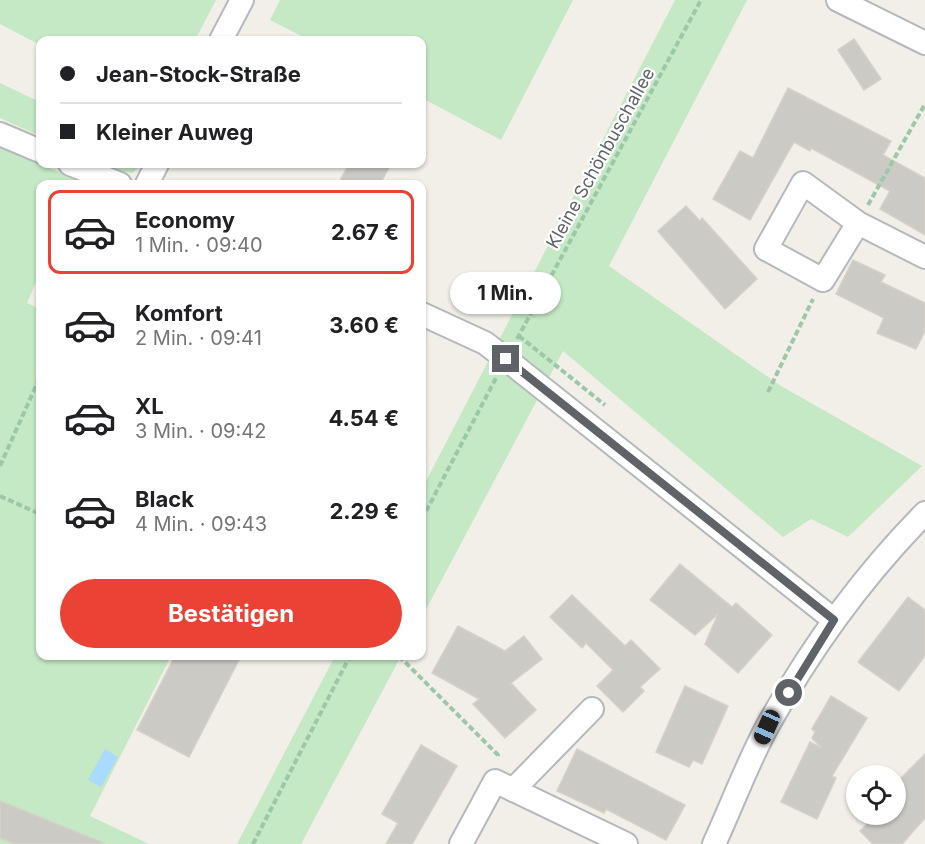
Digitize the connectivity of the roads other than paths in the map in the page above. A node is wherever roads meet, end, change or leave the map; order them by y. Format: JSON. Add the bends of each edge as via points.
{"nodes":[{"id":1,"x":242,"y":0,"type":"edge"},
{"id":2,"x":838,"y":0,"type":"edge"},
{"id":3,"x":223,"y":36,"type":"edge"},
{"id":4,"x":925,"y":43,"type":"edge"},
{"id":5,"x":0,"y":134,"type":"edge"},
{"id":6,"x":36,"y":149,"type":"edge"},
{"id":7,"x":80,"y":168,"type":"edge"},
{"id":8,"x":110,"y":180,"type":"edge"},
{"id":9,"x":858,"y":223,"type":"junction"},
{"id":10,"x":925,"y":257,"type":"edge"},
{"id":11,"x":426,"y":316,"type":"edge"},
{"id":12,"x":925,"y":513,"type":"edge"},
{"id":13,"x":834,"y":620,"type":"junction"},
{"id":14,"x":592,"y":709,"type":"dead end"},
{"id":15,"x":504,"y":785,"type":"junction"},
{"id":16,"x":461,"y":844,"type":"edge"},
{"id":17,"x":626,"y":844,"type":"edge"},
{"id":18,"x":714,"y":844,"type":"edge"}],
"edges":[{"from":1,"to":3,"type":"street"},
{"from":2,"to":4,"type":"street"},
{"from":5,"to":6,"type":"street"},
{"from":7,"to":8,"type":"street"},
{"from":9,"to":9,"type":"street","via":[[823,280],[766,249],[803,183]]},
{"from":9,"to":10,"type":"street"},
{"from":11,"to":13,"type":"street","via":[[485,343]]},
{"from":12,"to":13,"type":"street","via":[[894,544]]},
{"from":13,"to":18,"type":"street","via":[[767,727]]},
{"from":14,"to":15,"type":"street"},
{"from":15,"to":16,"type":"street"},
{"from":15,"to":17,"type":"street"}]}
